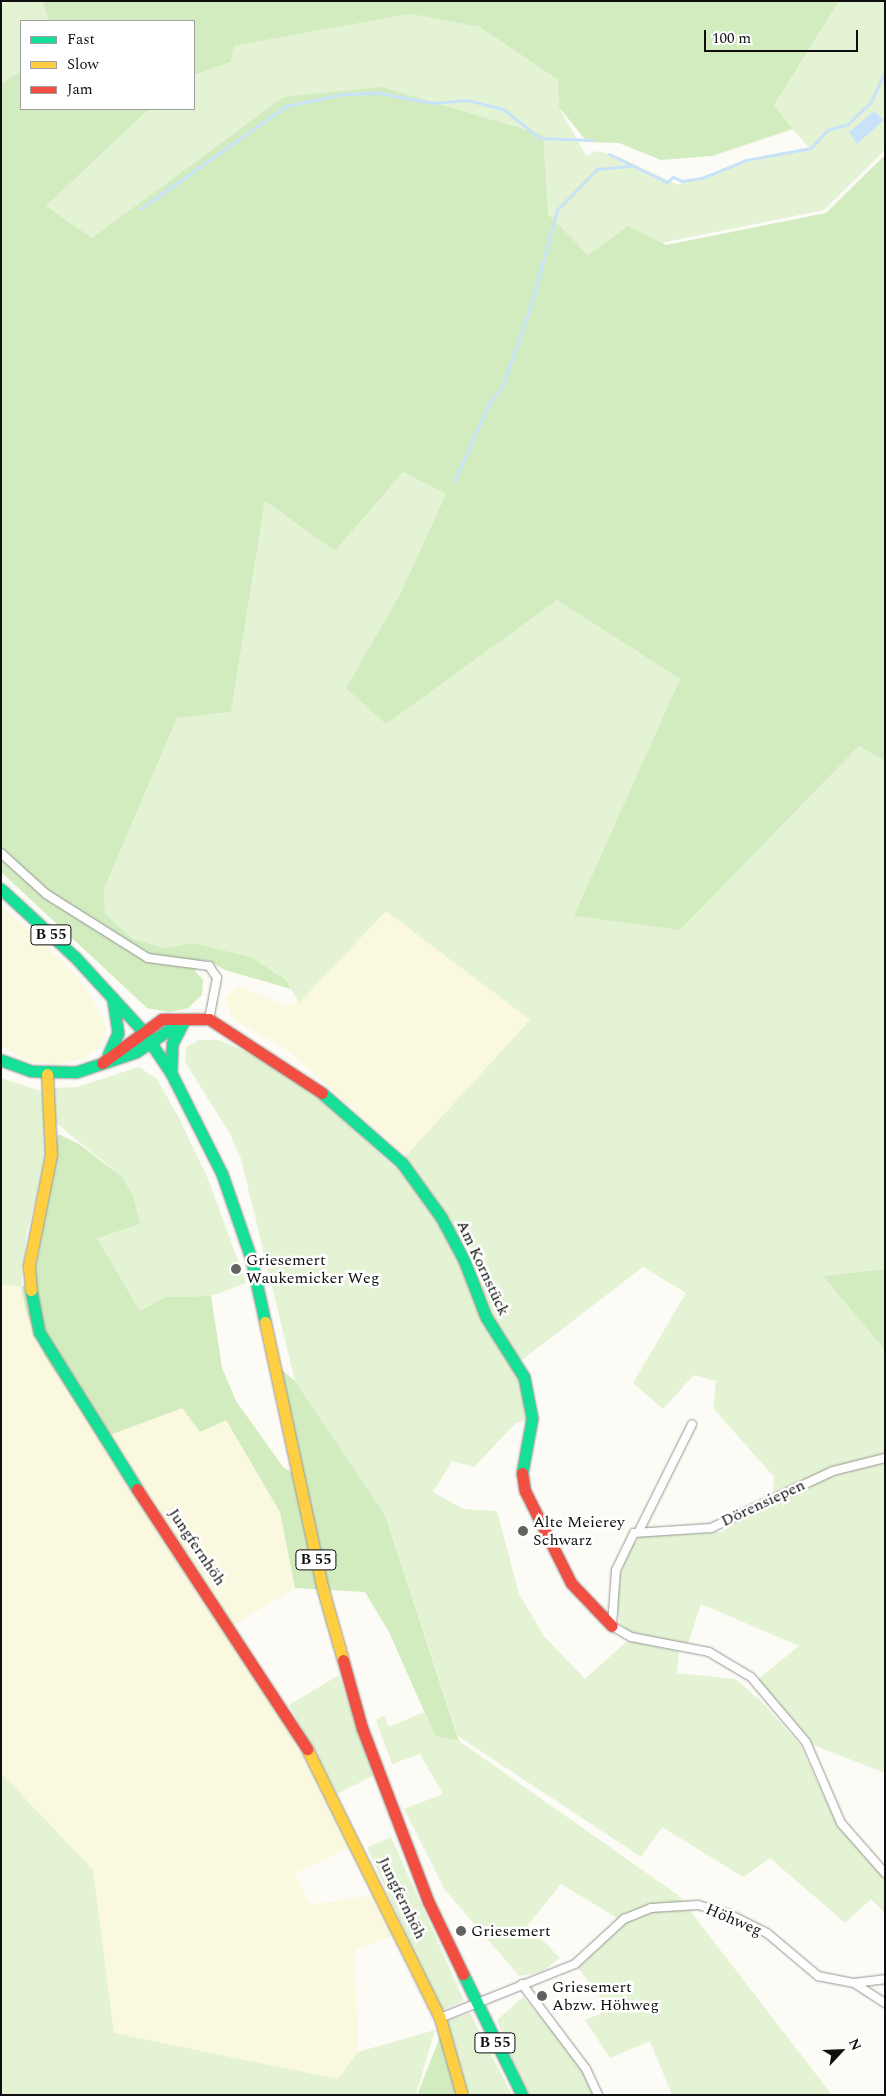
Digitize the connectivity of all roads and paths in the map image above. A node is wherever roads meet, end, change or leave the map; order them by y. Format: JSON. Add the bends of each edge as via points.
{"nodes":[{"id":1,"x":1,"y":853,"type":"edge"},
{"id":2,"x":1,"y":889,"type":"edge"},
{"id":3,"x":112,"y":995,"type":"junction"},
{"id":4,"x":185,"y":1019,"type":"junction"},
{"id":5,"x":209,"y":1019,"type":"junction"},
{"id":6,"x":142,"y":1030,"type":"junction"},
{"id":7,"x":151,"y":1042,"type":"junction"},
{"id":8,"x":1,"y":1060,"type":"edge"},
{"id":9,"x":102,"y":1063,"type":"junction"},
{"id":10,"x":171,"y":1073,"type":"junction"},
{"id":11,"x":47,"y":1074,"type":"junction"},
{"id":12,"x":692,"y":1424,"type":"dead end"},
{"id":13,"x":885,"y":1458,"type":"edge"},
{"id":14,"x":639,"y":1531,"type":"junction"},
{"id":15,"x":612,"y":1626,"type":"junction"},
{"id":16,"x":885,"y":1873,"type":"edge"},
{"id":17,"x":885,"y":1979,"type":"edge"},
{"id":18,"x":854,"y":1983,"type":"junction"},
{"id":19,"x":522,"y":1984,"type":"junction"},
{"id":20,"x":475,"y":2002,"type":"junction"},
{"id":21,"x":885,"y":2003,"type":"edge"},
{"id":22,"x":440,"y":2018,"type":"junction"},
{"id":23,"x":462,"y":2095,"type":"edge"},
{"id":24,"x":522,"y":2095,"type":"edge"},
{"id":25,"x":598,"y":2095,"type":"edge"}],
"edges":[{"from":1,"to":5,"type":"street","via":[[46,894],[148,958],[209,966],[218,978]]},
{"from":2,"to":3,"type":"street","number":"B 55"},
{"from":3,"to":6,"type":"street","number":"B 55"},
{"from":3,"to":9,"type":"street","via":[[118,1032]]},
{"from":4,"to":5,"type":"street"},
{"from":4,"to":6,"type":"street","via":[[162,1019]]},
{"from":4,"to":7,"type":"street"},
{"from":4,"to":10,"type":"street","via":[[172,1044]]},
{"from":5,"to":15,"type":"street","name":"Am Kornstück","via":[[266,1052],[367,1130],[402,1163],[441,1217],[464,1260],[486,1317],[517,1364],[530,1395],[532,1418],[521,1470],[525,1492],[572,1583]]},
{"from":6,"to":7,"type":"street","number":"B 55"},
{"from":6,"to":9,"type":"street"},
{"from":7,"to":9,"type":"street","via":[[121,1059]]},
{"from":7,"to":10,"type":"street","number":"B 55"},
{"from":8,"to":11,"type":"street"},
{"from":9,"to":11,"type":"street","via":[[76,1072]]},
{"from":10,"to":20,"type":"street","number":"B 55","via":[[218,1166],[251,1258],[323,1590],[362,1728],[429,1903]]},
{"from":11,"to":22,"type":"street","name":"Jungfernhöh","via":[[51,1155],[29,1265],[32,1310],[39,1332],[64,1378],[314,1758]]},
{"from":12,"to":14,"type":"street"},
{"from":13,"to":14,"type":"street","name":"Dörensiepen","via":[[833,1471],[711,1528]]},
{"from":14,"to":15,"type":"street","via":[[625,1547],[616,1570]]},
{"from":15,"to":16,"type":"street","via":[[631,1637],[709,1652],[751,1677],[806,1742],[841,1823]]},
{"from":17,"to":18,"type":"street","name":"Höhweg"},
{"from":18,"to":19,"type":"street","name":"Höhweg","via":[[818,1976],[749,1923],[687,1905],[635,1911],[575,1964]]},
{"from":18,"to":21,"type":"street"},
{"from":19,"to":20,"type":"street","name":"Höhweg"},
{"from":19,"to":25,"type":"street","via":[[586,2069]]},
{"from":20,"to":22,"type":"street","name":"Höhweg"},
{"from":20,"to":24,"type":"street","number":"B 55"},
{"from":22,"to":23,"type":"street","name":"Jungfernhöh"}]}
